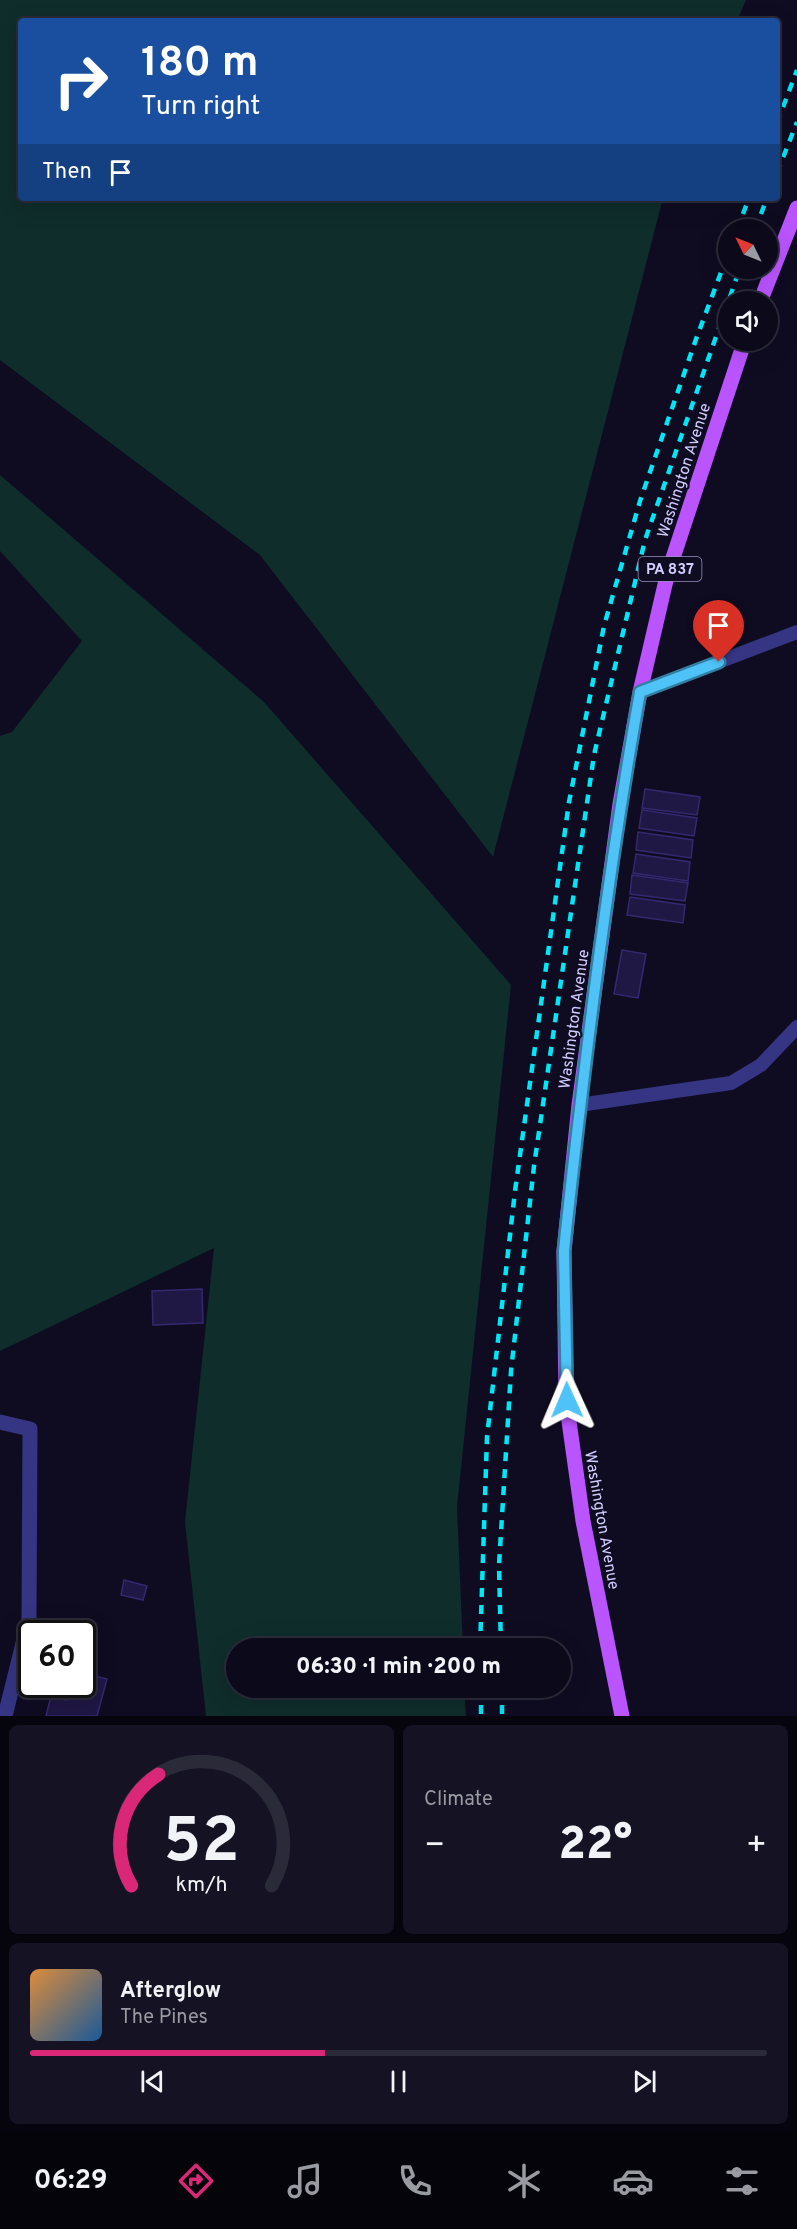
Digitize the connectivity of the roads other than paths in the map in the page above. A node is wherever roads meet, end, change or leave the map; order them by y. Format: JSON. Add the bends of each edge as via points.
{"nodes":[{"id":1,"x":797,"y":208,"type":"edge"},
{"id":2,"x":764,"y":291,"type":"edge"},
{"id":3,"x":741,"y":351,"type":"edge"},
{"id":4,"x":797,"y":632,"type":"edge"},
{"id":5,"x":640,"y":692,"type":"junction"},
{"id":6,"x":797,"y":1027,"type":"edge"},
{"id":7,"x":579,"y":1106,"type":"junction"},
{"id":8,"x":0,"y":1422,"type":"edge"},
{"id":9,"x":5,"y":1716,"type":"edge"},
{"id":10,"x":622,"y":1716,"type":"edge"}],
"edges":[{"from":1,"to":2,"type":"main road"},
{"from":3,"to":5,"type":"main road","name":"Washington Avenue","number":"PA 837","via":[[667,576]]},
{"from":4,"to":5,"type":"lane"},
{"from":5,"to":7,"type":"main road","name":"Washington Avenue","number":"PA 837","via":[[620,804]]},
{"from":6,"to":7,"type":"lane","via":[[761,1065],[731,1083]]},
{"from":7,"to":10,"type":"main road","name":"Washington Avenue","number":"PA 837","via":[[564,1251],[567,1400],[583,1521]]},
{"from":8,"to":9,"type":"street","via":[[30,1429],[29,1619]]}]}
